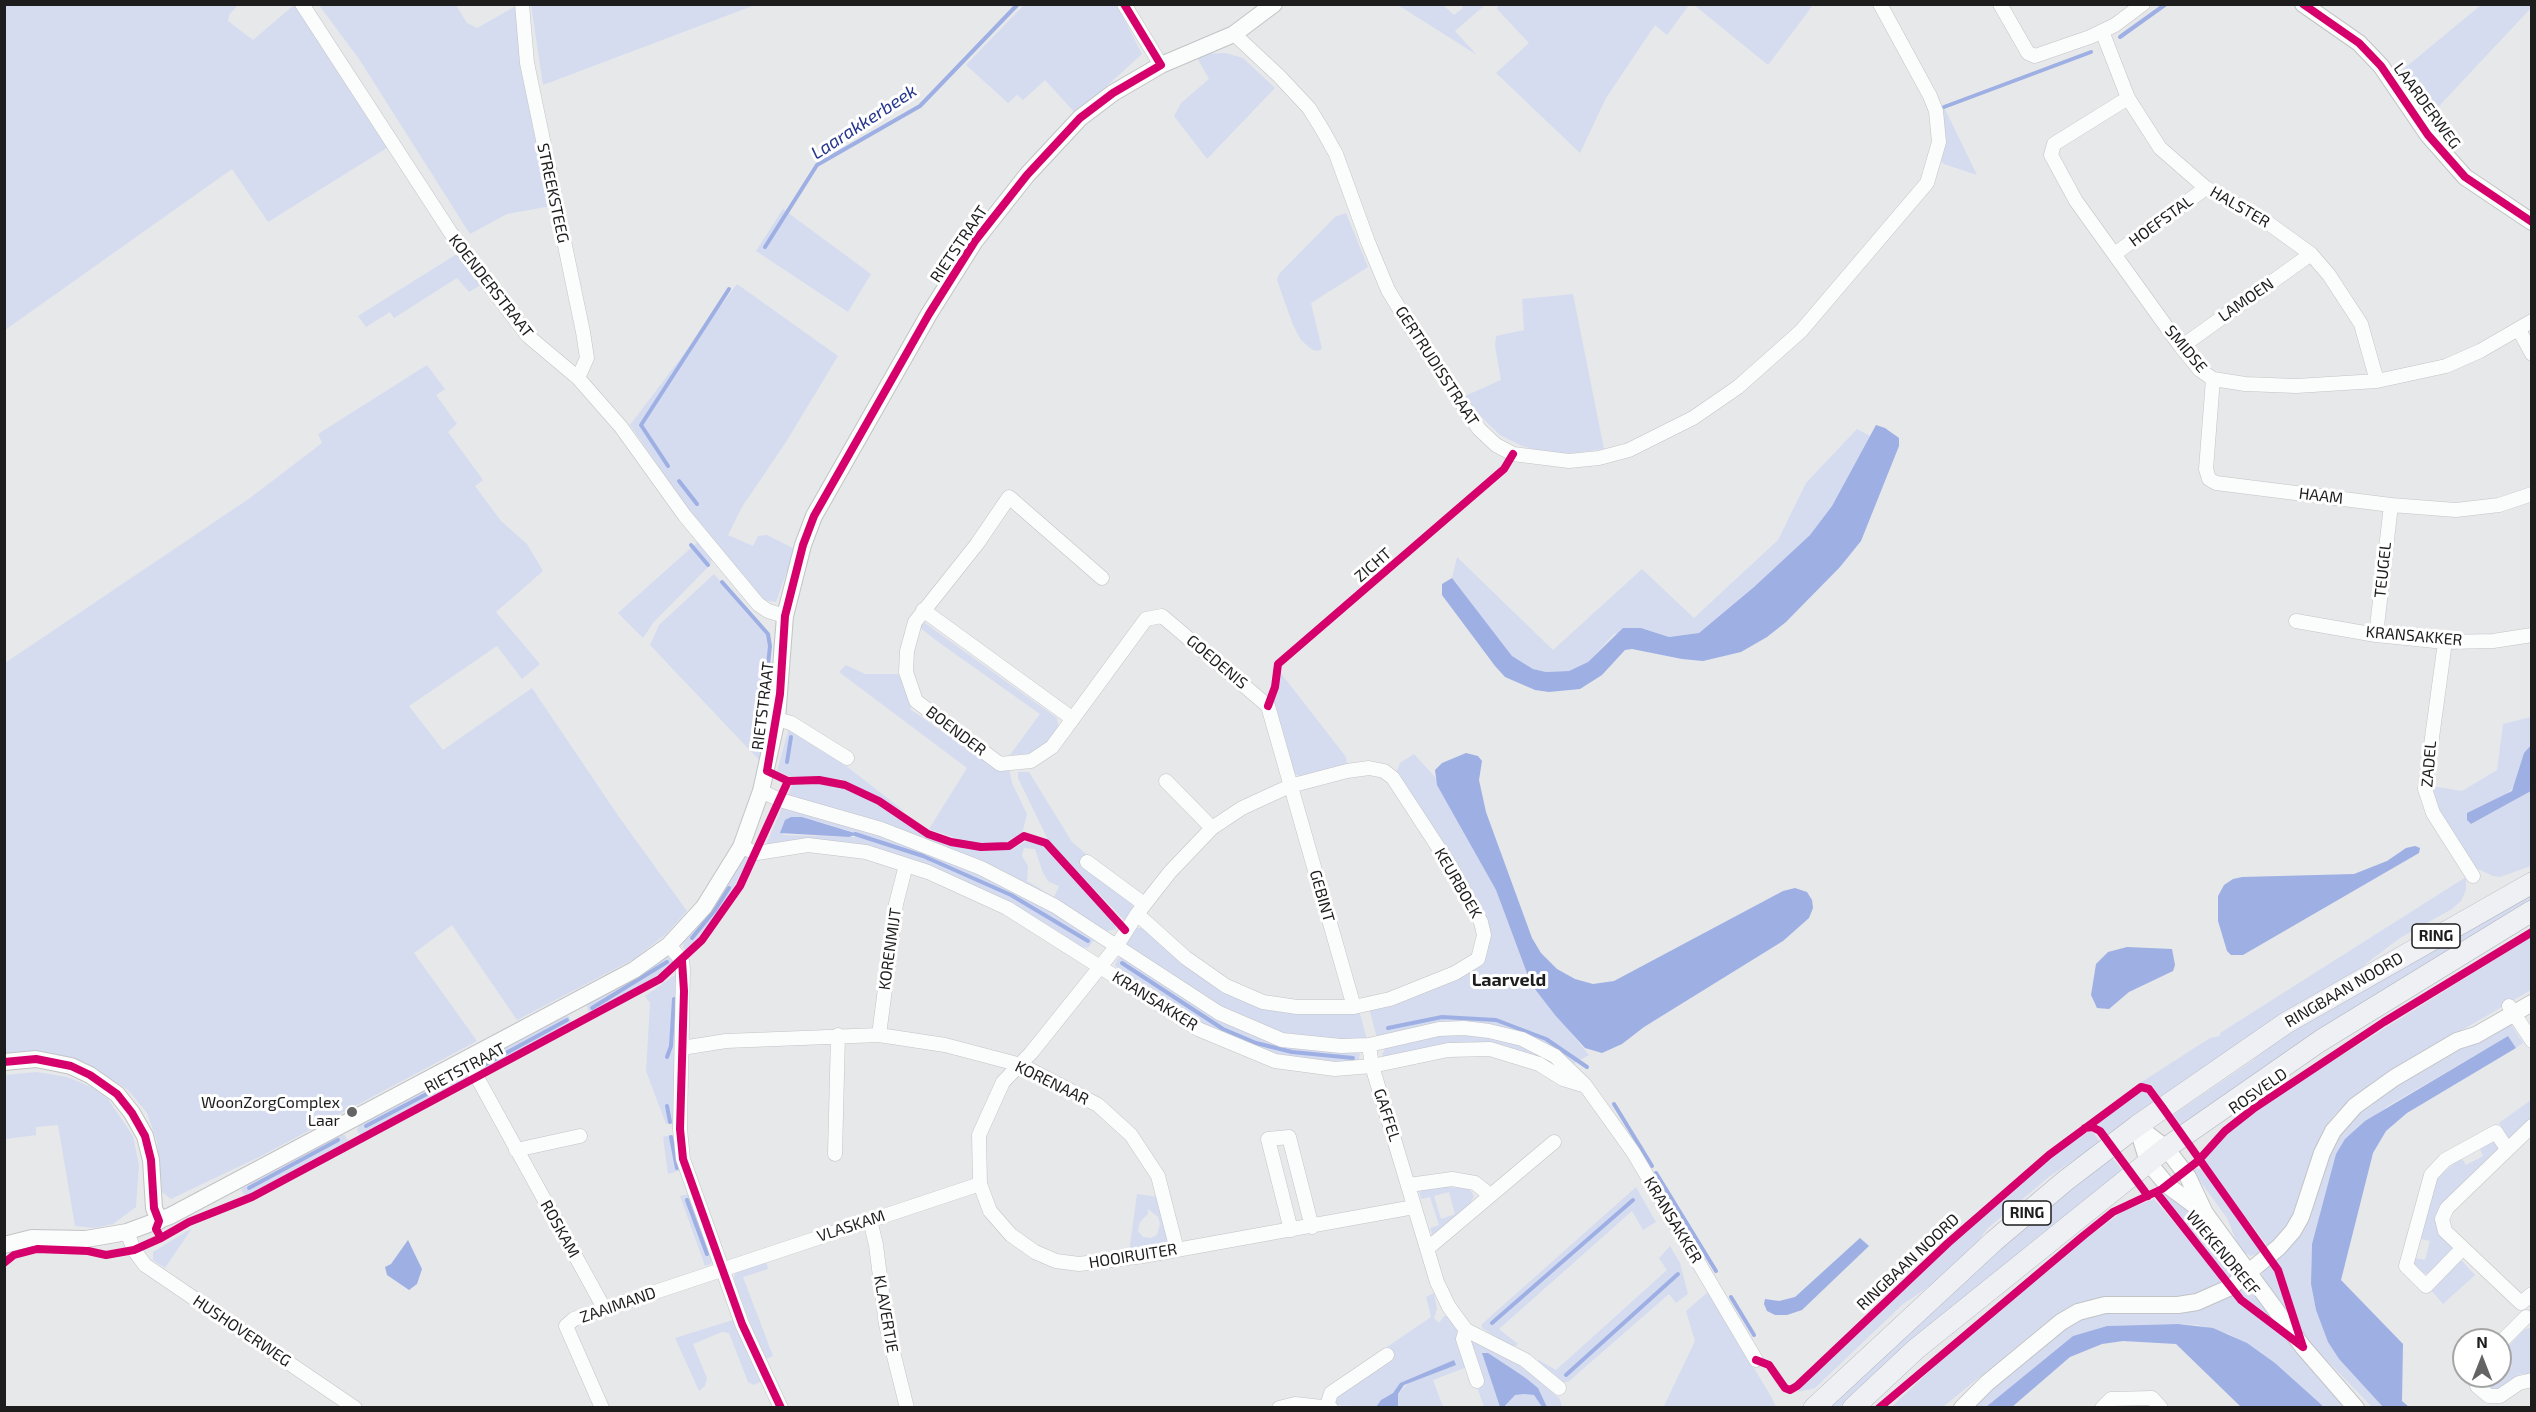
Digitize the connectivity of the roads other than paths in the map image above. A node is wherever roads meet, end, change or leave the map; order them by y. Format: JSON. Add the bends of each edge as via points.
{"nodes":[{"id":1,"x":302,"y":4,"type":"edge"},
{"id":2,"x":522,"y":4,"type":"edge"},
{"id":3,"x":1124,"y":4,"type":"edge"},
{"id":4,"x":1274,"y":4,"type":"edge"},
{"id":5,"x":1880,"y":4,"type":"edge"},
{"id":6,"x":2000,"y":4,"type":"edge"},
{"id":7,"x":2144,"y":4,"type":"edge"},
{"id":8,"x":2303,"y":4,"type":"edge"},
{"id":9,"x":2102,"y":31,"type":"junction"},
{"id":10,"x":1234,"y":34,"type":"junction"},
{"id":11,"x":1161,"y":65,"type":"junction"},
{"id":12,"x":2128,"y":98,"type":"junction"},
{"id":13,"x":2206,"y":188,"type":"junction"},
{"id":14,"x":2532,"y":222,"type":"edge"},
{"id":15,"x":2116,"y":253,"type":"junction"},
{"id":16,"x":2311,"y":254,"type":"junction"},
{"id":17,"x":2532,"y":321,"type":"edge"},
{"id":18,"x":2519,"y":330,"type":"junction"},
{"id":19,"x":2181,"y":346,"type":"junction"},
{"id":20,"x":2532,"y":354,"type":"edge"},
{"id":21,"x":578,"y":378,"type":"junction"},
{"id":22,"x":2213,"y":380,"type":"junction"},
{"id":23,"x":2377,"y":381,"type":"junction"},
{"id":24,"x":2532,"y":494,"type":"edge"},
{"id":25,"x":2391,"y":505,"type":"junction"},
{"id":26,"x":1102,"y":578,"type":"dead end"},
{"id":27,"x":923,"y":610,"type":"junction"},
{"id":28,"x":1156,"y":615,"type":"joint"},
{"id":29,"x":785,"y":616,"type":"junction"},
{"id":30,"x":2296,"y":621,"type":"dead end"},
{"id":31,"x":2532,"y":634,"type":"edge"},
{"id":32,"x":2376,"y":635,"type":"junction"},
{"id":33,"x":2445,"y":642,"type":"junction"},
{"id":34,"x":1073,"y":719,"type":"junction"},
{"id":35,"x":777,"y":720,"type":"junction"},
{"id":36,"x":847,"y":759,"type":"dead end"},
{"id":37,"x":1166,"y":781,"type":"dead end"},
{"id":38,"x":1290,"y":786,"type":"junction"},
{"id":39,"x":761,"y":791,"type":"junction"},
{"id":40,"x":1212,"y":828,"type":"junction"},
{"id":41,"x":741,"y":847,"type":"junction"},
{"id":42,"x":1087,"y":862,"type":"dead end"},
{"id":43,"x":906,"y":865,"type":"junction"},
{"id":44,"x":2473,"y":876,"type":"dead end"},
{"id":45,"x":2532,"y":883,"type":"edge"},
{"id":46,"x":1140,"y":909,"type":"junction"},
{"id":47,"x":2532,"y":911,"type":"edge"},
{"id":48,"x":669,"y":945,"type":"junction"},
{"id":49,"x":1116,"y":947,"type":"junction"},
{"id":50,"x":1100,"y":966,"type":"junction"},
{"id":51,"x":2532,"y":993,"type":"edge"},
{"id":52,"x":2532,"y":1003,"type":"edge"},
{"id":53,"x":1354,"y":1007,"type":"junction"},
{"id":54,"x":2512,"y":1009,"type":"junction"},
{"id":55,"x":838,"y":1035,"type":"junction"},
{"id":56,"x":879,"y":1035,"type":"junction"},
{"id":57,"x":2532,"y":1041,"type":"edge"},
{"id":58,"x":1368,"y":1044,"type":"junction"},
{"id":59,"x":682,"y":1048,"type":"junction"},
{"id":60,"x":467,"y":1059,"type":"junction"},
{"id":61,"x":4,"y":1062,"type":"edge"},
{"id":62,"x":1021,"y":1065,"type":"junction"},
{"id":63,"x":1372,"y":1066,"type":"junction"},
{"id":64,"x":1585,"y":1085,"type":"junction"},
{"id":65,"x":2137,"y":1126,"type":"junction"},
{"id":66,"x":2532,"y":1126,"type":"edge"},
{"id":67,"x":580,"y":1136,"type":"dead end"},
{"id":68,"x":1554,"y":1142,"type":"dead end"},
{"id":69,"x":2166,"y":1148,"type":"junction"},
{"id":70,"x":2507,"y":1149,"type":"junction"},
{"id":71,"x":516,"y":1150,"type":"junction"},
{"id":72,"x":835,"y":1154,"type":"dead end"},
{"id":73,"x":2148,"y":1162,"type":"junction"},
{"id":74,"x":980,"y":1184,"type":"junction"},
{"id":75,"x":1409,"y":1185,"type":"junction"},
{"id":76,"x":1490,"y":1195,"type":"junction"},
{"id":77,"x":1414,"y":1208,"type":"junction"},
{"id":78,"x":2205,"y":1213,"type":"junction"},
{"id":79,"x":870,"y":1220,"type":"junction"},
{"id":80,"x":159,"y":1221,"type":"junction"},
{"id":81,"x":1312,"y":1227,"type":"junction"},
{"id":82,"x":1292,"y":1230,"type":"junction"},
{"id":83,"x":127,"y":1232,"type":"junction"},
{"id":84,"x":4,"y":1245,"type":"edge"},
{"id":85,"x":1427,"y":1249,"type":"junction"},
{"id":86,"x":2462,"y":1249,"type":"junction"},
{"id":87,"x":1177,"y":1250,"type":"junction"},
{"id":88,"x":722,"y":1269,"type":"junction"},
{"id":89,"x":2250,"y":1272,"type":"junction"},
{"id":90,"x":2526,"y":1299,"type":"edge"},
{"id":91,"x":604,"y":1308,"type":"junction"},
{"id":92,"x":2529,"y":1320,"type":"edge"},
{"id":93,"x":1466,"y":1330,"type":"junction"},
{"id":94,"x":2512,"y":1333,"type":"edge"},
{"id":95,"x":1387,"y":1355,"type":"dead end"},
{"id":96,"x":1756,"y":1360,"type":"dead end"},
{"id":97,"x":2532,"y":1380,"type":"edge"},
{"id":98,"x":1477,"y":1382,"type":"dead end"},
{"id":99,"x":1988,"y":1383,"type":"junction"},
{"id":100,"x":1558,"y":1388,"type":"dead end"},
{"id":101,"x":2479,"y":1388,"type":"edge"},
{"id":102,"x":2512,"y":1388,"type":"edge"},
{"id":103,"x":2512,"y":1388,"type":"edge"},
{"id":104,"x":355,"y":1407,"type":"edge"},
{"id":105,"x":602,"y":1407,"type":"edge"},
{"id":106,"x":781,"y":1407,"type":"edge"},
{"id":107,"x":907,"y":1407,"type":"edge"},
{"id":108,"x":1279,"y":1407,"type":"edge"},
{"id":109,"x":1329,"y":1407,"type":"edge"},
{"id":110,"x":1814,"y":1407,"type":"edge"},
{"id":111,"x":1853,"y":1407,"type":"edge"},
{"id":112,"x":1951,"y":1407,"type":"edge"},
{"id":113,"x":1962,"y":1407,"type":"edge"},
{"id":114,"x":2102,"y":1407,"type":"edge"},
{"id":115,"x":2161,"y":1407,"type":"edge"},
{"id":116,"x":2356,"y":1407,"type":"edge"}],
"edges":[{"from":1,"to":21,"type":"street","name":"KOENDERSTRAAT","via":[[462,250],[528,336]]},
{"from":2,"to":21,"type":"street","name":"STREEKSTEEG","via":[[527,63],[587,358]]},
{"from":3,"to":11,"type":"street"},
{"from":4,"to":10,"type":"street","name":"RIETSTRAAT"},
{"from":5,"to":10,"type":"street","name":"GERTRUDISSTRAAT","via":[[1932,99],[1939,142],[1927,183],[1801,331],[1738,387],[1693,418],[1629,450],[1569,461],[1513,454],[1496,445],[1467,414],[1388,290],[1336,154],[1322,129],[1309,108]]},
{"from":6,"to":9,"type":"street","via":[[2028,53],[2035,56]]},
{"from":7,"to":9,"type":"street"},
{"from":8,"to":14,"type":"street","name":"LAARDERWEG","via":[[2359,43],[2381,66],[2428,135],[2465,177]]},
{"from":9,"to":12,"type":"street","name":"HALSTER"},
{"from":10,"to":11,"type":"street","name":"RIETSTRAAT"},
{"from":11,"to":29,"type":"street","name":"RIETSTRAAT","via":[[1080,118],[1027,175],[975,241],[814,516]]},
{"from":12,"to":13,"type":"street","name":"HALSTER","via":[[2160,148]]},
{"from":12,"to":15,"type":"street","name":"SMIDSE","via":[[2051,148],[2076,201]]},
{"from":13,"to":15,"type":"street","name":"HOEFSTAL"},
{"from":13,"to":16,"type":"street","name":"HALSTER","via":[[2264,220]]},
{"from":15,"to":19,"type":"street","name":"SMIDSE"},
{"from":16,"to":19,"type":"street","name":"LAMOEN"},
{"from":16,"to":23,"type":"street","name":"HALSTER","via":[[2361,324]]},
{"from":17,"to":18,"type":"street","name":"SMIDSE"},
{"from":18,"to":20,"type":"street"},
{"from":18,"to":23,"type":"street","name":"SMIDSE","via":[[2446,366]]},
{"from":19,"to":22,"type":"street","name":"SMIDSE","via":[[2199,370]]},
{"from":21,"to":29,"type":"street","name":"KOENDERSTRAAT","via":[[621,427],[740,584],[768,611]]},
{"from":22,"to":23,"type":"street","name":"SMIDSE","via":[[2296,386]]},
{"from":22,"to":25,"type":"street","name":"HAAM","via":[[2206,469],[2209,479]]},
{"from":24,"to":25,"type":"street","name":"HAAM","via":[[2481,508],[2456,510]]},
{"from":25,"to":32,"type":"street","name":"TEUGEL"},
{"from":26,"to":27,"type":"street","name":"BOENDER","via":[[1009,497]]},
{"from":27,"to":34,"type":"street"},
{"from":27,"to":34,"type":"street","name":"BOENDER","via":[[915,622],[907,651],[906,672],[916,701],[1000,764],[1031,761],[1052,747]]},
{"from":28,"to":34,"type":"street","name":"BOENDER","via":[[1146,618]]},
{"from":28,"to":38,"type":"street","name":"GOEDENIS","via":[[1162,616],[1268,706]]},
{"from":29,"to":35,"type":"street","name":"RIETSTRAAT"},
{"from":30,"to":32,"type":"street","name":"KRANSAKKER"},
{"from":31,"to":33,"type":"street","name":"KRANSAKKER","via":[[2493,641]]},
{"from":32,"to":33,"type":"street","name":"KRANSAKKER"},
{"from":33,"to":44,"type":"street","name":"ZADEL","via":[[2425,789],[2433,813]]},
{"from":35,"to":36,"type":"street","via":[[790,723]]},
{"from":35,"to":39,"type":"street","name":"RIETSTRAAT"},
{"from":37,"to":40,"type":"street"},
{"from":38,"to":40,"type":"street","name":"KEURBOEK","via":[[1242,808]]},
{"from":38,"to":53,"type":"street","name":"GEBINT"},
{"from":38,"to":53,"type":"street","name":"KEURBOEK","via":[[1347,771],[1384,771],[1393,778],[1451,867],[1485,935],[1478,959],[1455,973],[1390,999]]},
{"from":39,"to":41,"type":"street","name":"RIETSTRAAT"},
{"from":39,"to":49,"type":"street","name":"KRANSAKKER","via":[[881,829],[981,868],[1055,906]]},
{"from":40,"to":46,"type":"street","name":"KEURBOEK"},
{"from":41,"to":43,"type":"street","name":"KRANSAKKER","via":[[757,853],[808,845],[866,852]]},
{"from":41,"to":48,"type":"street","name":"RIETSTRAAT","via":[[704,907]]},
{"from":42,"to":46,"type":"street","name":"KEURBOEK"},
{"from":43,"to":50,"type":"street","name":"KRANSAKKER","via":[[1007,908]]},
{"from":43,"to":56,"type":"street","name":"KORENMIJT","via":[[896,904]]},
{"from":45,"to":65,"type":"main road","name":"RINGBAAN NOORD","number":"RING","via":[[2286,1023]]},
{"from":46,"to":49,"type":"street","name":"KEURBOEK"},
{"from":46,"to":53,"type":"street","name":"KEURBOEK","via":[[1186,958],[1226,986],[1263,1002],[1297,1007]]},
{"from":47,"to":69,"type":"main road","name":"RINGBAAN NOORD","number":"RING","via":[[2320,1041]]},
{"from":48,"to":59,"type":"street","via":[[682,961]]},
{"from":48,"to":60,"type":"street","name":"RIETSTRAAT","via":[[634,970]]},
{"from":49,"to":50,"type":"street","name":"KEURBOEK"},
{"from":49,"to":58,"type":"street","name":"KRANSAKKER","via":[[1219,1013],[1281,1040],[1341,1046]]},
{"from":50,"to":62,"type":"street","name":"HOOIRUITER"},
{"from":50,"to":63,"type":"street","name":"KRANSAKKER","via":[[1198,1029],[1275,1061],[1335,1070]]},
{"from":51,"to":54,"type":"street"},
{"from":52,"to":54,"type":"street"},
{"from":54,"to":57,"type":"street"},
{"from":54,"to":89,"type":"street","via":[[2471,1028],[2457,1041],[2394,1078],[2348,1114],[2333,1131],[2322,1153],[2293,1231]]},
{"from":55,"to":56,"type":"street","name":"KORENAAR"},
{"from":55,"to":59,"type":"street","name":"KORENAAR","via":[[726,1041]]},
{"from":55,"to":72,"type":"street"},
{"from":56,"to":62,"type":"street","name":"KORENAAR","via":[[945,1045]]},
{"from":58,"to":63,"type":"street","name":"GAFFEL"},
{"from":58,"to":64,"type":"street","name":"KRANSAKKER","via":[[1439,1029],[1489,1031],[1522,1039],[1555,1056]]},
{"from":59,"to":88,"type":"street","via":[[683,1159]]},
{"from":60,"to":71,"type":"street","name":"ROSKAM"},
{"from":60,"to":80,"type":"street","name":"RIETSTRAAT"},
{"from":61,"to":80,"type":"street","via":[[36,1059],[71,1066],[117,1094],[145,1136],[152,1160],[154,1208]]},
{"from":62,"to":74,"type":"street","name":"HOOIRUITER","via":[[1003,1082],[978,1135]]},
{"from":62,"to":87,"type":"street","name":"KORENAAR","via":[[1098,1105],[1131,1135],[1158,1176]]},
{"from":63,"to":64,"type":"street","name":"KRANSAKKER","via":[[1448,1050],[1490,1049],[1539,1064]]},
{"from":63,"to":75,"type":"street","name":"GAFFEL"},
{"from":64,"to":96,"type":"street","name":"KRANSAKKER","via":[[1642,1168]]},
{"from":65,"to":69,"type":"street","name":"WIEKENDREEF"},
{"from":65,"to":73,"type":"street","name":"WIEKENDREEF"},
{"from":65,"to":110,"type":"main road","name":"RINGBAAN NOORD","number":"RING","via":[[1994,1241]]},
{"from":66,"to":70,"type":"street"},
{"from":67,"to":71,"type":"street"},
{"from":68,"to":76,"type":"street"},
{"from":69,"to":73,"type":"main road","name":"RINGBAAN NOORD","number":"RING"},
{"from":69,"to":78,"type":"street","name":"WIEKENDREEF","via":[[2188,1177]]},
{"from":70,"to":86,"type":"street","via":[[2447,1208],[2442,1219],[2445,1231]]},
{"from":70,"to":86,"type":"street","via":[[2496,1132],[2445,1160],[2431,1175],[2406,1266],[2426,1286]]},
{"from":71,"to":91,"type":"street","name":"ROSKAM"},
{"from":73,"to":78,"type":"street","name":"WIEKENDREEF","via":[[2167,1185]]},
{"from":73,"to":111,"type":"main road","name":"RINGBAAN NOORD","number":"RING","via":[[1916,1348]]},
{"from":74,"to":79,"type":"street","name":"VLASKAM"},
{"from":74,"to":87,"type":"street","name":"HOOIRUITER","via":[[990,1211],[1011,1235],[1056,1261],[1079,1264]]},
{"from":75,"to":76,"type":"street","via":[[1452,1179],[1474,1183]]},
{"from":75,"to":77,"type":"street","name":"GAFFEL"},
{"from":76,"to":85,"type":"street"},
{"from":77,"to":81,"type":"street","name":"HOOIRUITER"},
{"from":77,"to":85,"type":"street","name":"GAFFEL"},
{"from":78,"to":89,"type":"street","name":"WIEKENDREEF"},
{"from":79,"to":88,"type":"street","name":"VLASKAM"},
{"from":79,"to":107,"type":"street","name":"KLAVERTJE","via":[[886,1324]]},
{"from":80,"to":83,"type":"street","name":"RIETSTRAAT"},
{"from":81,"to":82,"type":"street","name":"HOOIRUITER"},
{"from":81,"to":82,"type":"street","via":[[1289,1137],[1268,1139]]},
{"from":82,"to":87,"type":"street","name":"HOOIRUITER"},
{"from":83,"to":84,"type":"street","via":[[86,1239],[32,1238]]},
{"from":83,"to":104,"type":"street","name":"HUSHOVERWEG","via":[[145,1265]]},
{"from":85,"to":93,"type":"street","name":"GAFFEL","via":[[1449,1307]]},
{"from":86,"to":90,"type":"street"},
{"from":88,"to":91,"type":"street","name":"ZAAIMAND"},
{"from":88,"to":106,"type":"street","via":[[742,1324]]},
{"from":89,"to":99,"type":"street","via":[[2231,1287],[2196,1302],[2105,1305],[2078,1312]]},
{"from":89,"to":116,"type":"street","name":"WIEKENDREEF","via":[[2304,1347]]},
{"from":90,"to":92,"type":"street"},
{"from":91,"to":105,"type":"street","name":"ZAAIMAND","via":[[566,1326]]},
{"from":92,"to":94,"type":"street"},
{"from":93,"to":98,"type":"street","name":"GAFFEL","via":[[1463,1339]]},
{"from":93,"to":100,"type":"street","name":"GAFFEL","via":[[1525,1360]]},
{"from":95,"to":109,"type":"street","via":[[1331,1393]]},
{"from":97,"to":103,"type":"street"},
{"from":99,"to":112,"type":"street","via":[[1965,1394]]},
{"from":99,"to":113,"type":"street"},
{"from":101,"to":102,"type":"street","via":[[2489,1396],[2500,1396]]},
{"from":108,"to":109,"type":"street"},
{"from":114,"to":115,"type":"street","via":[[2111,1399],[2152,1398]]}]}
